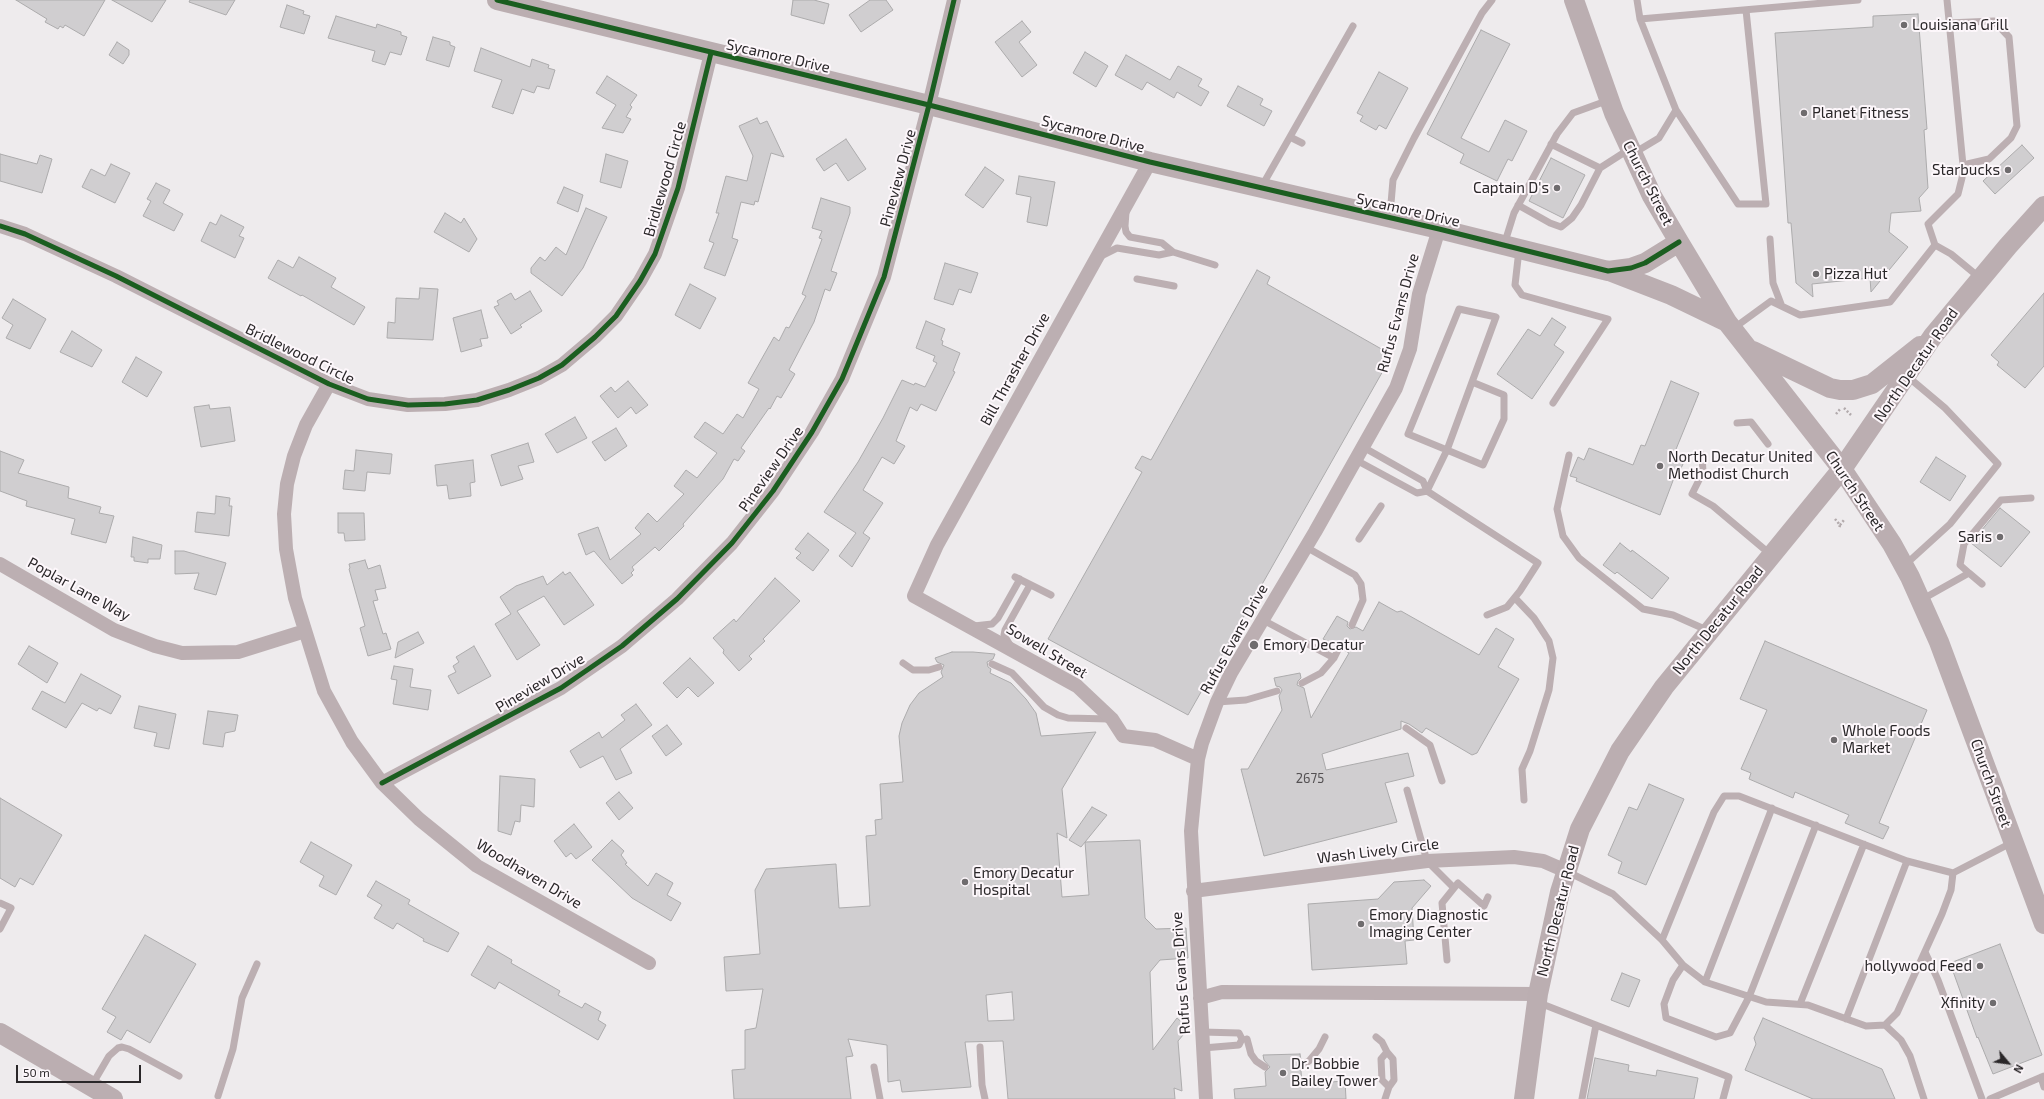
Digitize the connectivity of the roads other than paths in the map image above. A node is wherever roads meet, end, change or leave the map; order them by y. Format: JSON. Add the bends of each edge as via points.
{"nodes":[{"id":1,"x":497,"y":0,"type":"edge"},
{"id":2,"x":954,"y":0,"type":"edge"},
{"id":3,"x":1492,"y":0,"type":"edge"},
{"id":4,"x":1574,"y":0,"type":"edge"},
{"id":5,"x":1636,"y":0,"type":"edge"},
{"id":6,"x":1858,"y":0,"type":"edge"},
{"id":7,"x":1947,"y":0,"type":"edge"},
{"id":8,"x":525,"y":3,"type":"edge"},
{"id":9,"x":1746,"y":10,"type":"junction"},
{"id":10,"x":1640,"y":19,"type":"junction"},
{"id":11,"x":1948,"y":23,"type":"junction"},
{"id":12,"x":1353,"y":26,"type":"dead end"},
{"id":13,"x":711,"y":53,"type":"junction"},
{"id":14,"x":1609,"y":100,"type":"junction"},
{"id":15,"x":930,"y":105,"type":"junction"},
{"id":16,"x":1676,"y":110,"type":"junction"},
{"id":17,"x":1290,"y":137,"type":"junction"},
{"id":18,"x":1302,"y":143,"type":"dead end"},
{"id":19,"x":1551,"y":144,"type":"junction"},
{"id":20,"x":1631,"y":151,"type":"junction"},
{"id":21,"x":1150,"y":162,"type":"junction"},
{"id":22,"x":1963,"y":165,"type":"junction"},
{"id":23,"x":1600,"y":168,"type":"junction"},
{"id":24,"x":1261,"y":188,"type":"junction"},
{"id":25,"x":1128,"y":202,"type":"junction"},
{"id":26,"x":1518,"y":205,"type":"junction"},
{"id":27,"x":2044,"y":206,"type":"edge"},
{"id":28,"x":1389,"y":217,"type":"junction"},
{"id":29,"x":0,"y":226,"type":"edge"},
{"id":30,"x":1439,"y":229,"type":"junction"},
{"id":31,"x":1770,"y":240,"type":"dead end"},
{"id":32,"x":1679,"y":242,"type":"junction"},
{"id":33,"x":1935,"y":245,"type":"junction"},
{"id":34,"x":1512,"y":247,"type":"junction"},
{"id":35,"x":1173,"y":252,"type":"junction"},
{"id":36,"x":1095,"y":260,"type":"junction"},
{"id":37,"x":1215,"y":265,"type":"dead end"},
{"id":38,"x":1608,"y":271,"type":"junction"},
{"id":39,"x":1980,"y":278,"type":"junction"},
{"id":40,"x":1137,"y":279,"type":"dead end"},
{"id":41,"x":1174,"y":286,"type":"dead end"},
{"id":42,"x":1780,"y":304,"type":"junction"},
{"id":43,"x":1730,"y":325,"type":"junction"},
{"id":44,"x":1933,"y":336,"type":"junction"},
{"id":45,"x":1749,"y":350,"type":"junction"},
{"id":46,"x":1907,"y":376,"type":"junction"},
{"id":47,"x":1472,"y":382,"type":"junction"},
{"id":48,"x":329,"y":384,"type":"junction"},
{"id":49,"x":1553,"y":403,"type":"dead end"},
{"id":50,"x":1737,"y":423,"type":"dead end"},
{"id":51,"x":1768,"y":444,"type":"dead end"},
{"id":52,"x":1363,"y":447,"type":"junction"},
{"id":53,"x":1447,"y":450,"type":"junction"},
{"id":54,"x":1570,"y":455,"type":"dead end"},
{"id":55,"x":1702,"y":455,"type":"dead end"},
{"id":56,"x":1356,"y":460,"type":"junction"},
{"id":57,"x":1842,"y":469,"type":"junction"},
{"id":58,"x":1427,"y":491,"type":"junction"},
{"id":59,"x":2031,"y":498,"type":"dead end"},
{"id":60,"x":1381,"y":506,"type":"dead end"},
{"id":61,"x":1359,"y":538,"type":"dead end"},
{"id":62,"x":1306,"y":547,"type":"junction"},
{"id":63,"x":1772,"y":555,"type":"junction"},
{"id":64,"x":0,"y":564,"type":"edge"},
{"id":65,"x":1903,"y":566,"type":"junction"},
{"id":66,"x":1969,"y":573,"type":"junction"},
{"id":67,"x":1982,"y":584,"type":"dead end"},
{"id":68,"x":1030,"y":585,"type":"junction"},
{"id":69,"x":1051,"y":595,"type":"dead end"},
{"id":70,"x":914,"y":596,"type":"joint"},
{"id":71,"x":1515,"y":598,"type":"junction"},
{"id":72,"x":1920,"y":600,"type":"junction"},
{"id":73,"x":1487,"y":615,"type":"dead end"},
{"id":74,"x":1263,"y":620,"type":"junction"},
{"id":75,"x":1352,"y":625,"type":"dead end"},
{"id":76,"x":969,"y":626,"type":"junction"},
{"id":77,"x":305,"y":631,"type":"junction"},
{"id":78,"x":1709,"y":631,"type":"junction"},
{"id":79,"x":1339,"y":648,"type":"dead end"},
{"id":80,"x":1014,"y":650,"type":"junction"},
{"id":81,"x":1334,"y":658,"type":"junction"},
{"id":82,"x":903,"y":663,"type":"dead end"},
{"id":83,"x":992,"y":664,"type":"dead end"},
{"id":84,"x":939,"y":666,"type":"dead end"},
{"id":85,"x":1302,"y":683,"type":"dead end"},
{"id":86,"x":1277,"y":691,"type":"dead end"},
{"id":87,"x":1217,"y":702,"type":"junction"},
{"id":88,"x":1112,"y":719,"type":"junction"},
{"id":89,"x":1406,"y":728,"type":"dead end"},
{"id":90,"x":1198,"y":759,"type":"junction"},
{"id":91,"x":1442,"y":781,"type":"dead end"},
{"id":92,"x":382,"y":783,"type":"junction"},
{"id":93,"x":1407,"y":790,"type":"dead end"},
{"id":94,"x":1524,"y":800,"type":"dead end"},
{"id":95,"x":1772,"y":808,"type":"junction"},
{"id":96,"x":1816,"y":825,"type":"junction"},
{"id":97,"x":2013,"y":842,"type":"junction"},
{"id":98,"x":1864,"y":844,"type":"junction"},
{"id":99,"x":1427,"y":861,"type":"junction"},
{"id":100,"x":1908,"y":861,"type":"junction"},
{"id":101,"x":1566,"y":871,"type":"junction"},
{"id":102,"x":1953,"y":872,"type":"junction"},
{"id":103,"x":1454,"y":888,"type":"junction"},
{"id":104,"x":1193,"y":891,"type":"junction"},
{"id":105,"x":1488,"y":897,"type":"dead end"},
{"id":106,"x":0,"y":903,"type":"edge"},
{"id":107,"x":2044,"y":924,"type":"edge"},
{"id":108,"x":0,"y":929,"type":"edge"},
{"id":109,"x":1662,"y":940,"type":"junction"},
{"id":110,"x":1925,"y":952,"type":"junction"},
{"id":111,"x":1447,"y":960,"type":"dead end"},
{"id":112,"x":649,"y":963,"type":"dead end"},
{"id":113,"x":257,"y":964,"type":"dead end"},
{"id":114,"x":1683,"y":965,"type":"junction"},
{"id":115,"x":1705,"y":982,"type":"junction"},
{"id":116,"x":1749,"y":997,"type":"junction"},
{"id":117,"x":1200,"y":998,"type":"junction"},
{"id":118,"x":1537,"y":998,"type":"junction"},
{"id":119,"x":1800,"y":1004,"type":"junction"},
{"id":120,"x":1846,"y":1019,"type":"junction"},
{"id":121,"x":1596,"y":1025,"type":"junction"},
{"id":122,"x":1885,"y":1025,"type":"junction"},
{"id":123,"x":1202,"y":1032,"type":"junction"},
{"id":124,"x":0,"y":1033,"type":"edge"},
{"id":125,"x":1325,"y":1037,"type":"dead end"},
{"id":126,"x":1376,"y":1037,"type":"dead end"},
{"id":127,"x":1247,"y":1039,"type":"dead end"},
{"id":128,"x":980,"y":1047,"type":"dead end"},
{"id":129,"x":1203,"y":1048,"type":"junction"},
{"id":130,"x":1387,"y":1052,"type":"junction"},
{"id":131,"x":1301,"y":1066,"type":"dead end"},
{"id":132,"x":874,"y":1067,"type":"dead end"},
{"id":133,"x":1265,"y":1067,"type":"dead end"},
{"id":134,"x":178,"y":1076,"type":"dead end"},
{"id":135,"x":2042,"y":1076,"type":"edge"},
{"id":136,"x":1389,"y":1087,"type":"junction"},
{"id":137,"x":2044,"y":1087,"type":"edge"},
{"id":138,"x":98,"y":1094,"type":"edge"},
{"id":139,"x":218,"y":1096,"type":"dead end"},
{"id":140,"x":880,"y":1099,"type":"edge"},
{"id":141,"x":985,"y":1099,"type":"edge"},
{"id":142,"x":1206,"y":1099,"type":"edge"},
{"id":143,"x":1385,"y":1099,"type":"edge"},
{"id":144,"x":1524,"y":1099,"type":"edge"},
{"id":145,"x":1582,"y":1099,"type":"edge"},
{"id":146,"x":1723,"y":1099,"type":"edge"},
{"id":147,"x":1924,"y":1099,"type":"edge"},
{"id":148,"x":1982,"y":1099,"type":"edge"},
{"id":149,"x":1990,"y":1099,"type":"edge"}],
"edges":[{"from":1,"to":8,"type":"main road","name":"Sycamore Drive"},
{"from":2,"to":15,"type":"street","name":"Pineview Drive"},
{"from":3,"to":28,"type":"lane","via":[[1478,20],[1393,180]]},
{"from":4,"to":14,"type":"main road","name":"Church Street"},
{"from":5,"to":10,"type":"lane"},
{"from":6,"to":9,"type":"lane"},
{"from":7,"to":11,"type":"lane"},
{"from":8,"to":13,"type":"main road","name":"Sycamore Drive"},
{"from":9,"to":10,"type":"lane"},
{"from":9,"to":16,"type":"lane","via":[[1766,204],[1738,204]]},
{"from":10,"to":16,"type":"lane"},
{"from":11,"to":22,"type":"lane"},
{"from":11,"to":22,"type":"lane","via":[[1994,21],[2009,37],[2017,126],[2011,138],[1989,159]]},
{"from":12,"to":17,"type":"lane"},
{"from":13,"to":15,"type":"main road","name":"Sycamore Drive"},
{"from":13,"to":48,"type":"street","name":"Bridlewood Circle","via":[[678,188],[655,254],[616,316],[595,338],[562,365],[539,378],[477,400],[445,404],[408,404],[368,399]]},
{"from":14,"to":19,"type":"lane","via":[[1573,113]]},
{"from":14,"to":20,"type":"main road","name":"Church Street"},
{"from":15,"to":21,"type":"main road","name":"Sycamore Drive"},
{"from":15,"to":92,"type":"street","name":"Pineview Drive","via":[[884,277],[842,379],[782,478],[737,537],[677,599],[622,646],[561,688]]},
{"from":16,"to":20,"type":"lane","via":[[1659,138]]},
{"from":17,"to":18,"type":"lane"},
{"from":17,"to":24,"type":"lane"},
{"from":19,"to":23,"type":"lane"},
{"from":19,"to":26,"type":"lane"},
{"from":20,"to":23,"type":"lane"},
{"from":20,"to":32,"type":"main road","name":"Church Street","via":[[1652,196]]},
{"from":21,"to":24,"type":"main road","name":"Sycamore Drive"},
{"from":21,"to":25,"type":"street","name":"Bill Thrasher Drive"},
{"from":22,"to":33,"type":"lane","via":[[1958,194],[1928,224]]},
{"from":23,"to":26,"type":"lane","via":[[1581,205],[1572,218],[1560,227]]},
{"from":24,"to":28,"type":"main road","name":"Sycamore Drive"},
{"from":25,"to":35,"type":"lane","via":[[1125,226],[1130,237],[1162,243]]},
{"from":25,"to":36,"type":"street","name":"Bill Thrasher Drive"},
{"from":26,"to":34,"type":"lane"},
{"from":27,"to":39,"type":"main road","name":"North Decatur Road"},
{"from":28,"to":30,"type":"main road","name":"Sycamore Drive"},
{"from":29,"to":48,"type":"street","name":"Bridlewood Circle","via":[[25,234],[116,276]]},
{"from":30,"to":34,"type":"main road","name":"Sycamore Drive"},
{"from":30,"to":52,"type":"street","name":"Rufus Evans Drive","via":[[1420,294],[1410,349],[1396,388]]},
{"from":31,"to":42,"type":"lane","via":[[1773,283]]},
{"from":32,"to":38,"type":"main road","name":"Sycamore Drive","via":[[1645,263]]},
{"from":32,"to":43,"type":"main road","name":"Church Street"},
{"from":33,"to":39,"type":"lane","via":[[1951,254]]},
{"from":33,"to":42,"type":"lane","via":[[1890,302],[1800,315]]},
{"from":34,"to":38,"type":"main road","name":"Sycamore Drive"},
{"from":34,"to":49,"type":"lane","via":[[1515,285],[1522,295],[1608,319]]},
{"from":35,"to":36,"type":"lane","via":[[1159,255],[1117,248]]},
{"from":35,"to":37,"type":"lane"},
{"from":36,"to":70,"type":"street","name":"Bill Thrasher Drive","via":[[937,545]]},
{"from":38,"to":43,"type":"main road","via":[[1671,295]]},
{"from":39,"to":44,"type":"main road","name":"North Decatur Road"},
{"from":40,"to":41,"type":"lane"},
{"from":42,"to":43,"type":"lane","via":[[1771,301]]},
{"from":43,"to":45,"type":"main road","name":"Church Street"},
{"from":44,"to":45,"type":"main road","via":[[1872,384],[1852,390],[1830,388]]},
{"from":44,"to":46,"type":"main road","name":"North Decatur Road"},
{"from":45,"to":57,"type":"main road","name":"Church Street"},
{"from":46,"to":57,"type":"main road","name":"North Decatur Road"},
{"from":46,"to":65,"type":"lane","via":[[1945,408],[1998,464],[1950,524]]},
{"from":47,"to":53,"type":"lane"},
{"from":47,"to":53,"type":"lane","via":[[1504,395],[1504,419],[1482,465]]},
{"from":47,"to":53,"type":"lane","via":[[1496,317],[1459,309],[1408,434]]},
{"from":48,"to":77,"type":"street","name":"Woodhaven Drive","via":[[306,425],[294,456],[287,484],[284,514],[295,598]]},
{"from":50,"to":51,"type":"lane","via":[[1750,422]]},
{"from":52,"to":56,"type":"street","name":"Rufus Evans Drive"},
{"from":52,"to":58,"type":"lane","via":[[1424,481]]},
{"from":53,"to":58,"type":"lane"},
{"from":54,"to":78,"type":"lane","via":[[1557,509],[1562,536],[1579,558],[1643,610],[1673,615]]},
{"from":55,"to":63,"type":"lane","via":[[1703,472],[1692,494],[1713,506]]},
{"from":56,"to":58,"type":"lane","via":[[1417,493]]},
{"from":56,"to":62,"type":"street","name":"Rufus Evans Drive"},
{"from":57,"to":63,"type":"main road","name":"North Decatur Road"},
{"from":57,"to":65,"type":"main road","name":"Church Street","via":[[1892,544]]},
{"from":58,"to":71,"type":"lane","via":[[1538,563]]},
{"from":59,"to":66,"type":"lane","via":[[2001,500],[1964,544],[1960,565]]},
{"from":60,"to":61,"type":"lane"},
{"from":62,"to":74,"type":"street","name":"Rufus Evans Drive"},
{"from":62,"to":75,"type":"lane","via":[[1355,575],[1361,584],[1363,600]]},
{"from":63,"to":78,"type":"main road","name":"North Decatur Road"},
{"from":64,"to":77,"type":"street","name":"Poplar Lane Way","via":[[114,630],[155,646],[182,653],[238,652]]},
{"from":65,"to":72,"type":"main road","name":"Church Street"},
{"from":66,"to":67,"type":"lane"},
{"from":66,"to":72,"type":"lane"},
{"from":68,"to":69,"type":"lane"},
{"from":68,"to":76,"type":"lane","via":[[1018,578],[998,618],[992,624]]},
{"from":68,"to":80,"type":"lane","via":[[1004,630],[1007,642]]},
{"from":70,"to":76,"type":"street","name":"Sowell Street"},
{"from":71,"to":73,"type":"lane","via":[[1507,607]]},
{"from":71,"to":94,"type":"lane","via":[[1534,618],[1550,641],[1553,658],[1549,690],[1522,769]]},
{"from":72,"to":97,"type":"main road","name":"Church Street","via":[[1939,642]]},
{"from":74,"to":81,"type":"lane"},
{"from":74,"to":87,"type":"street","name":"Rufus Evans Drive"},
{"from":76,"to":80,"type":"street","name":"Sowell Street"},
{"from":77,"to":92,"type":"street","name":"Woodhaven Drive","via":[[324,691],[352,742]]},
{"from":78,"to":101,"type":"main road","name":"North Decatur Road","via":[[1664,687],[1620,751],[1587,814]]},
{"from":79,"to":81,"type":"lane"},
{"from":80,"to":88,"type":"street","name":"Sowell Street","via":[[1077,686]]},
{"from":81,"to":85,"type":"lane","via":[[1320,673]]},
{"from":82,"to":84,"type":"lane","via":[[913,670],[929,670]]},
{"from":83,"to":88,"type":"lane","via":[[1012,673],[1044,707],[1058,715],[1068,718]]},
{"from":86,"to":87,"type":"lane","via":[[1246,700]]},
{"from":87,"to":90,"type":"street","name":"Rufus Evans Drive"},
{"from":88,"to":90,"type":"street","name":"Sowell Street","via":[[1123,736],[1155,740]]},
{"from":89,"to":91,"type":"lane","via":[[1430,745]]},
{"from":90,"to":104,"type":"street","name":"Rufus Evans Drive","via":[[1191,831]]},
{"from":92,"to":112,"type":"street","name":"Woodhaven Drive","via":[[419,818],[477,866]]},
{"from":93,"to":99,"type":"lane"},
{"from":95,"to":96,"type":"lane"},
{"from":95,"to":109,"type":"lane","via":[[1740,796],[1724,796],[1714,812]]},
{"from":95,"to":115,"type":"lane"},
{"from":96,"to":98,"type":"lane"},
{"from":96,"to":116,"type":"lane"},
{"from":97,"to":102,"type":"lane"},
{"from":97,"to":107,"type":"main road","name":"Church Street"},
{"from":98,"to":100,"type":"lane"},
{"from":98,"to":119,"type":"lane"},
{"from":99,"to":101,"type":"street","name":"Wash Lively Circle","via":[[1514,857],[1543,861]]},
{"from":99,"to":103,"type":"lane"},
{"from":99,"to":104,"type":"street","name":"Wash Lively Circle"},
{"from":100,"to":102,"type":"lane"},
{"from":100,"to":120,"type":"lane"},
{"from":101,"to":109,"type":"lane","via":[[1613,894]]},
{"from":101,"to":118,"type":"main road","name":"North Decatur Road"},
{"from":102,"to":110,"type":"lane","via":[[1951,890]]},
{"from":103,"to":105,"type":"lane","via":[[1458,883],[1484,906]]},
{"from":103,"to":111,"type":"lane","via":[[1442,903]]},
{"from":104,"to":117,"type":"street","name":"Rufus Evans Drive"},
{"from":106,"to":108,"type":"lane","via":[[11,908]]},
{"from":109,"to":114,"type":"lane"},
{"from":110,"to":122,"type":"lane","via":[[1897,1013]]},
{"from":110,"to":148,"type":"lane"},
{"from":113,"to":139,"type":"lane","via":[[242,998],[233,1049]]},
{"from":114,"to":115,"type":"lane"},
{"from":114,"to":116,"type":"lane","via":[[1673,980],[1664,1004],[1666,1018],[1716,1037],[1730,1033]]},
{"from":115,"to":116,"type":"lane"},
{"from":116,"to":119,"type":"lane","via":[[1766,1002]]},
{"from":117,"to":118,"type":"street","via":[[1222,992]]},
{"from":117,"to":123,"type":"street","name":"Rufus Evans Drive"},
{"from":118,"to":121,"type":"lane"},
{"from":118,"to":144,"type":"main road","name":"North Decatur Road"},
{"from":119,"to":120,"type":"lane"},
{"from":120,"to":122,"type":"lane","via":[[1866,1026]]},
{"from":121,"to":145,"type":"lane"},
{"from":121,"to":146,"type":"lane","via":[[1728,1077]]},
{"from":122,"to":147,"type":"lane","via":[[1901,1040],[1910,1056]]},
{"from":123,"to":129,"type":"street","name":"Rufus Evans Drive"},
{"from":123,"to":129,"type":"lane","via":[[1240,1033],[1242,1039],[1239,1045]]},
{"from":124,"to":138,"type":"main road"},
{"from":125,"to":131,"type":"lane","via":[[1319,1049]]},
{"from":126,"to":130,"type":"lane"},
{"from":127,"to":133,"type":"lane","via":[[1256,1061]]},
{"from":128,"to":141,"type":"lane"},
{"from":129,"to":142,"type":"street","name":"Rufus Evans Drive"},
{"from":130,"to":136,"type":"lane","via":[[1393,1059],[1394,1080]]},
{"from":130,"to":136,"type":"lane","via":[[1381,1059],[1382,1080]]},
{"from":132,"to":140,"type":"lane"},
{"from":134,"to":138,"type":"lane","via":[[122,1047],[109,1056]]},
{"from":135,"to":137,"type":"lane"},
{"from":135,"to":149,"type":"lane"},
{"from":136,"to":143,"type":"lane"}]}
